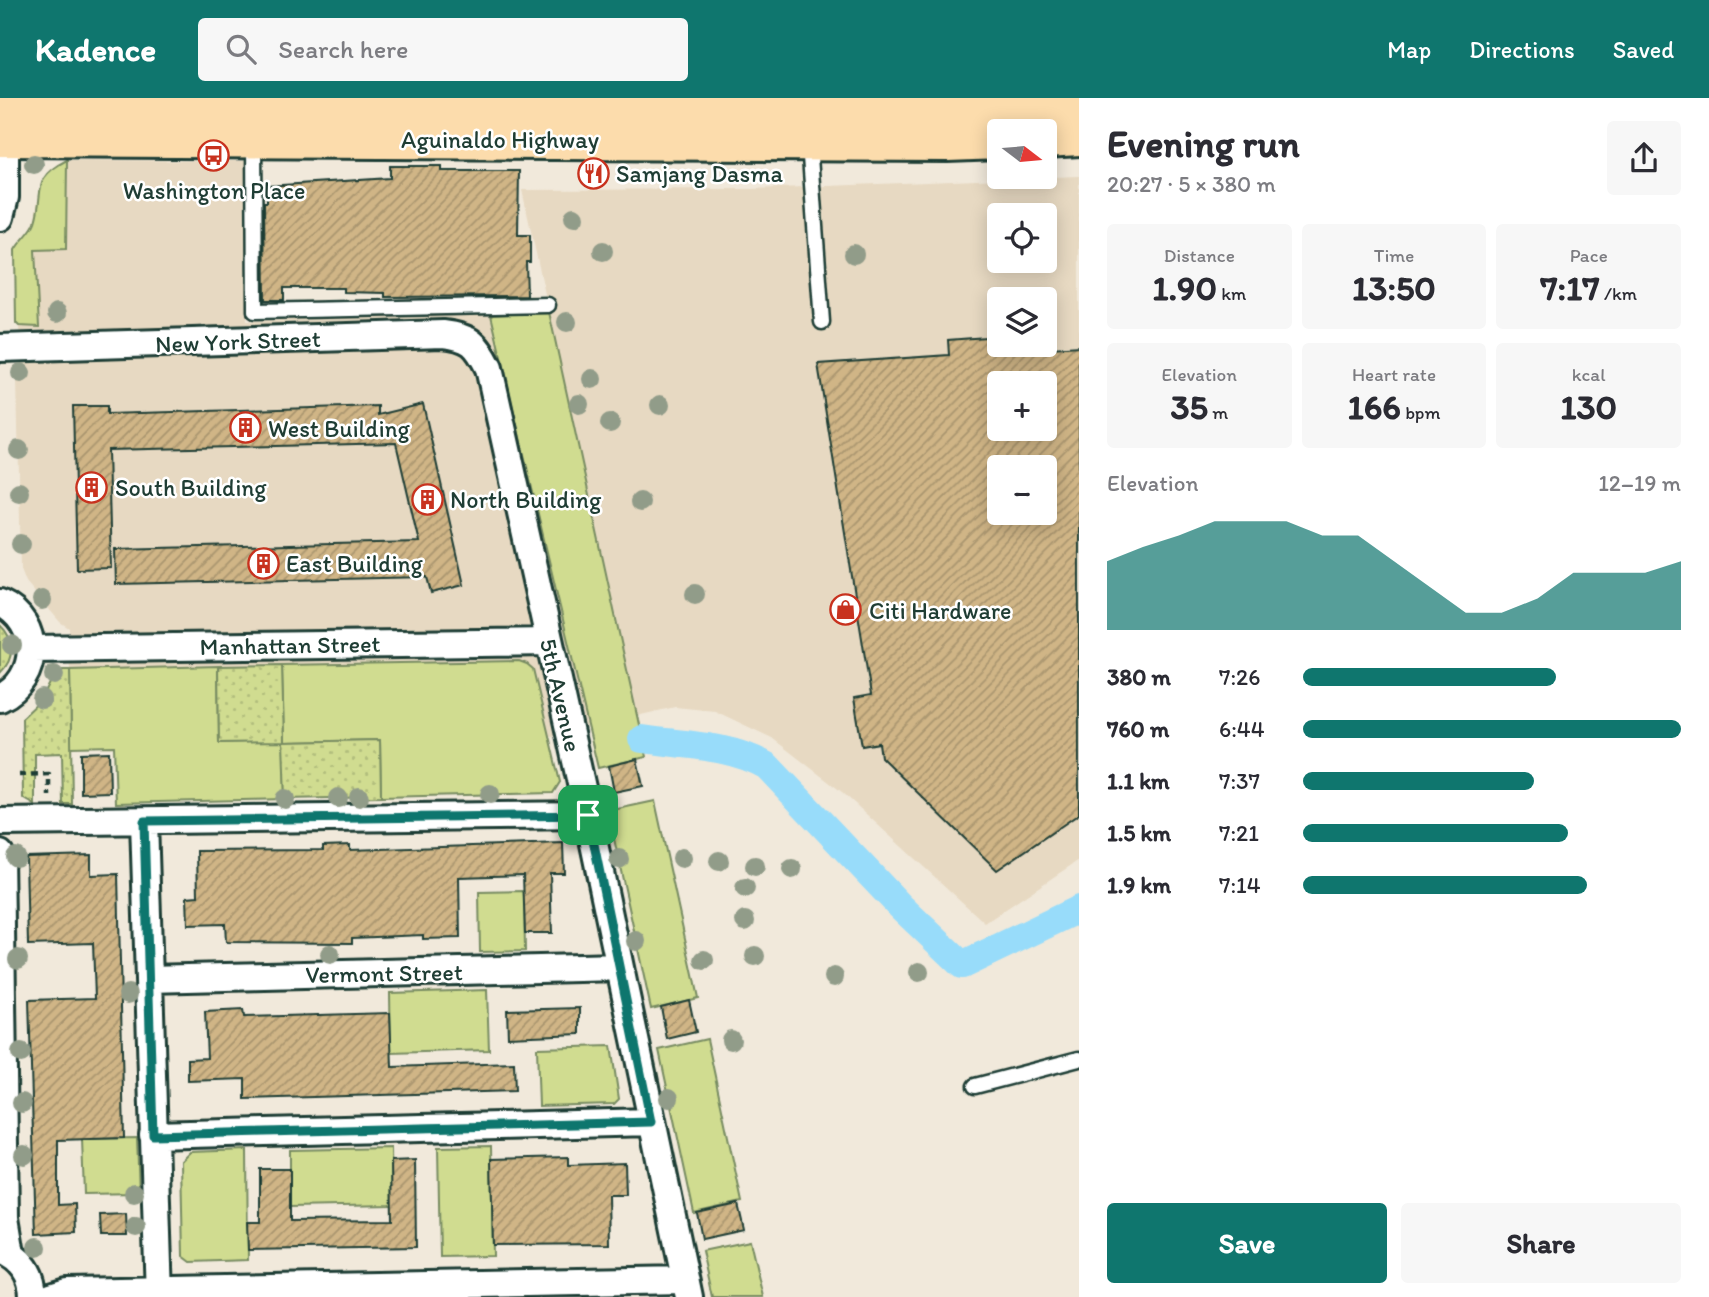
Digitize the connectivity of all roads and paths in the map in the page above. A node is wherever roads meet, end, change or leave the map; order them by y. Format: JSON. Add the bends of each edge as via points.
{"nodes":[{"id":1,"x":1079,"y":101,"type":"edge"},
{"id":2,"x":2,"y":119,"type":"edge"},
{"id":3,"x":763,"y":124,"type":"junction"},
{"id":4,"x":1079,"y":136,"type":"edge"},
{"id":5,"x":254,"y":137,"type":"junction"},
{"id":6,"x":1057,"y":137,"type":"edge"},
{"id":7,"x":987,"y":140,"type":"edge"},
{"id":8,"x":809,"y":141,"type":"junction"},
{"id":9,"x":0,"y":218,"type":"edge"},
{"id":10,"x":548,"y":305,"type":"dead end"},
{"id":11,"x":822,"y":322,"type":"dead end"},
{"id":12,"x":474,"y":343,"type":"joint"},
{"id":13,"x":0,"y":348,"type":"edge"},
{"id":14,"x":3,"y":597,"type":"edge"},
{"id":15,"x":549,"y":642,"type":"junction"},
{"id":16,"x":32,"y":649,"type":"junction"},
{"id":17,"x":1,"y":706,"type":"edge"},
{"id":18,"x":49,"y":774,"type":"dead end"},
{"id":19,"x":19,"y":775,"type":"dead end"},
{"id":20,"x":588,"y":815,"type":"junction"},
{"id":21,"x":144,"y":821,"type":"junction"},
{"id":22,"x":0,"y":822,"type":"edge"},
{"id":23,"x":0,"y":853,"type":"edge"},
{"id":24,"x":619,"y":967,"type":"junction"},
{"id":25,"x":149,"y":979,"type":"junction"},
{"id":26,"x":1079,"y":1059,"type":"edge"},
{"id":27,"x":975,"y":1086,"type":"dead end"},
{"id":28,"x":651,"y":1122,"type":"junction"},
{"id":29,"x":153,"y":1135,"type":"junction"},
{"id":30,"x":5,"y":1252,"type":"edge"},
{"id":31,"x":31,"y":1286,"type":"edge"},
{"id":32,"x":687,"y":1289,"type":"edge"},
{"id":33,"x":60,"y":1294,"type":"edge"},
{"id":34,"x":158,"y":1294,"type":"edge"}],
"edges":[{"from":1,"to":3,"type":"main road","name":"Aguinaldo Highway"},
{"from":2,"to":3,"type":"main road","name":"Aguinaldo Highway"},
{"from":2,"to":5,"type":"main road","name":"Aguinaldo Highway"},
{"from":2,"to":9,"type":"street","via":[[5,197]]},
{"from":3,"to":5,"type":"main road","name":"Aguinaldo Highway"},
{"from":3,"to":8,"type":"main road","name":"Aguinaldo Highway"},
{"from":4,"to":6,"type":"main road"},
{"from":5,"to":10,"type":"lane","via":[[255,312]]},
{"from":7,"to":8,"type":"main road","name":"Aguinaldo Highway"},
{"from":8,"to":11,"type":"lane"},
{"from":12,"to":13,"type":"street","name":"New York Street","via":[[443,334]]},
{"from":12,"to":15,"type":"street","name":"5th Avenue","via":[[489,368]]},
{"from":14,"to":16,"type":"street","via":[[25,625]]},
{"from":15,"to":16,"type":"street","name":"Manhattan Street"},
{"from":15,"to":20,"type":"street","name":"5th Avenue"},
{"from":16,"to":17,"type":"street","via":[[24,678]]},
{"from":18,"to":19,"type":"path"},
{"from":20,"to":21,"type":"street"},
{"from":20,"to":24,"type":"street","name":"5th Avenue"},
{"from":21,"to":22,"type":"street"},
{"from":21,"to":25,"type":"street"},
{"from":23,"to":30,"type":"street"},
{"from":24,"to":25,"type":"street","name":"Vermont Street"},
{"from":24,"to":28,"type":"street","name":"5th Avenue"},
{"from":25,"to":29,"type":"street"},
{"from":26,"to":27,"type":"lane"},
{"from":28,"to":29,"type":"street"},
{"from":28,"to":32,"type":"street","name":"5th Avenue"},
{"from":29,"to":34,"type":"street"},
{"from":30,"to":31,"type":"street","via":[[25,1267]]},
{"from":31,"to":33,"type":"street","via":[[49,1286]]},
{"from":32,"to":34,"type":"street"},
{"from":33,"to":34,"type":"street"}]}
